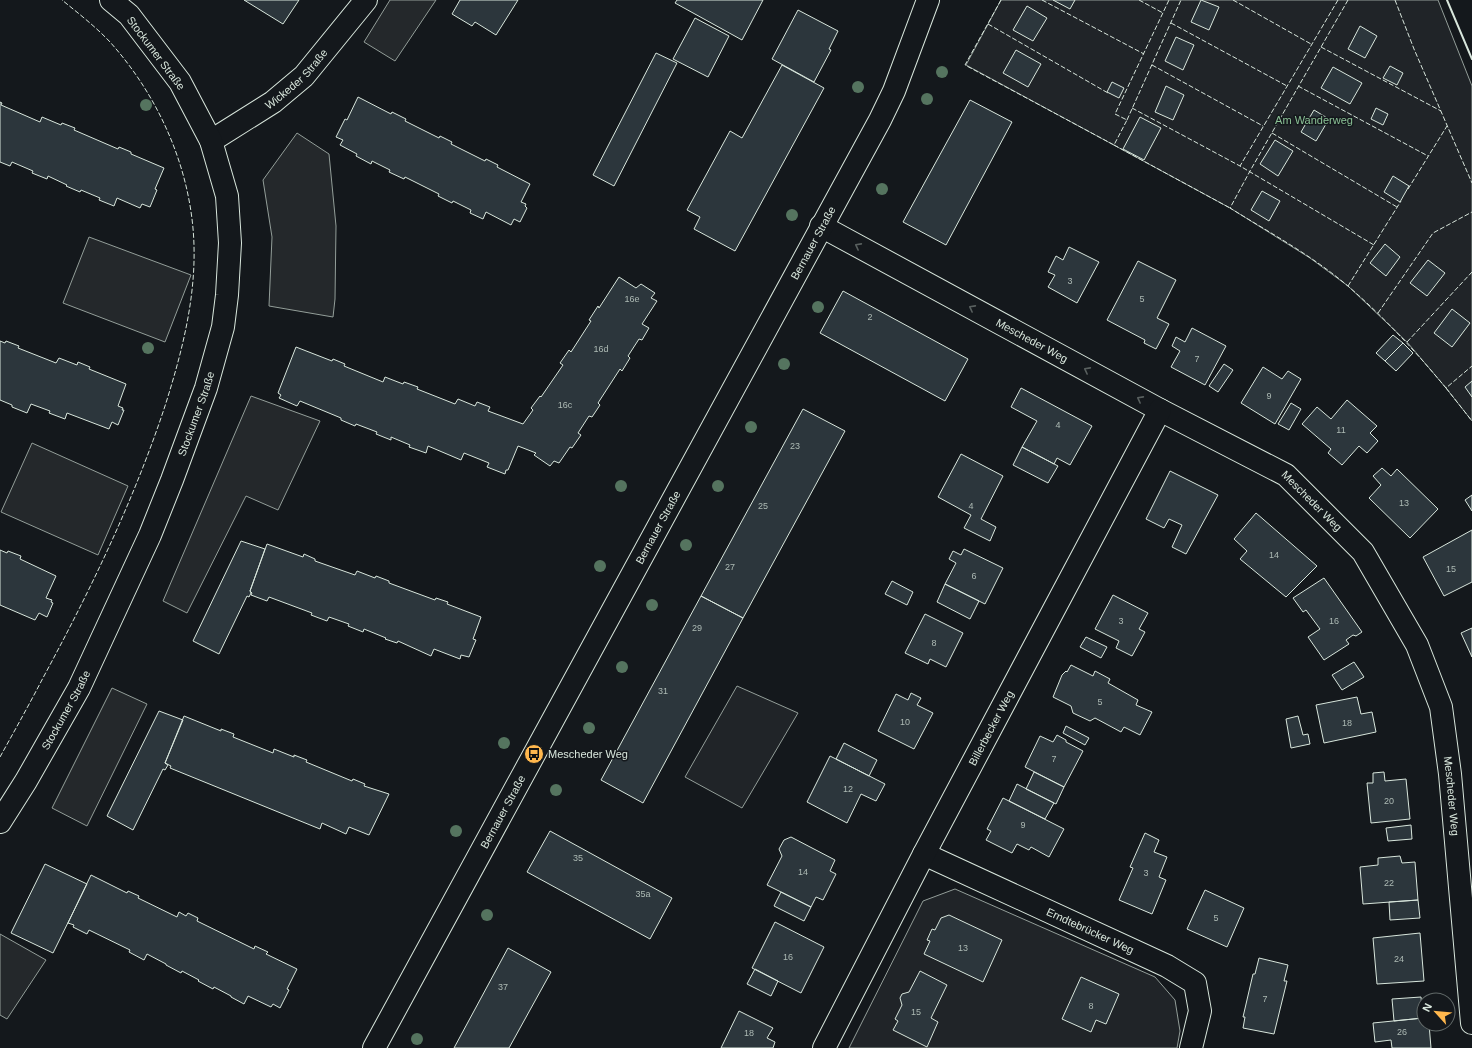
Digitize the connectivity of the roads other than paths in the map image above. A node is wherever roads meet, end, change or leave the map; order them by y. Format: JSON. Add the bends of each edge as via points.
{"nodes":[{"id":1,"x":111,"y":0,"type":"edge"},
{"id":2,"x":366,"y":0,"type":"edge"},
{"id":3,"x":928,"y":0,"type":"edge"},
{"id":4,"x":211,"y":141,"type":"junction"},
{"id":5,"x":821,"y":226,"type":"junction"},
{"id":6,"x":1160,"y":410,"type":"junction"},
{"id":7,"x":0,"y":822,"type":"edge"},
{"id":8,"x":924,"y":854,"type":"junction"},
{"id":9,"x":1472,"y":1023,"type":"edge"},
{"id":10,"x":374,"y":1048,"type":"edge"},
{"id":11,"x":824,"y":1048,"type":"edge"},
{"id":12,"x":1191,"y":1048,"type":"edge"}],
"edges":[{"from":1,"to":4,"type":"street","name":"Stockumer Straße","via":[[129,15],[180,82]]},
{"from":2,"to":4,"type":"street","name":"Wickeder Straße","via":[[304,76],[273,102]]},
{"from":3,"to":5,"type":"street","name":"Bernauer Straße","via":[[894,91]]},
{"from":4,"to":7,"type":"street","name":"Stockumer Straße","via":[[227,196],[230,243],[223,327],[206,388],[150,535],[79,688]]},
{"from":6,"to":5,"type":"street","name":"Mescheder Weg","one_way":true},
{"from":5,"to":10,"type":"street","name":"Bernauer Straße"},
{"from":6,"to":8,"type":"street","name":"Billerbecker Weg"},
{"from":6,"to":9,"type":"street","name":"Mescheder Weg","via":[[1286,475],[1363,552],[1417,645],[1441,707],[1450,774]]},
{"from":8,"to":11,"type":"street","name":"Billerbecker Weg"},
{"from":8,"to":12,"type":"street","name":"Erndtebrücker Weg","via":[[1167,966],[1195,983],[1200,1011]]}]}
